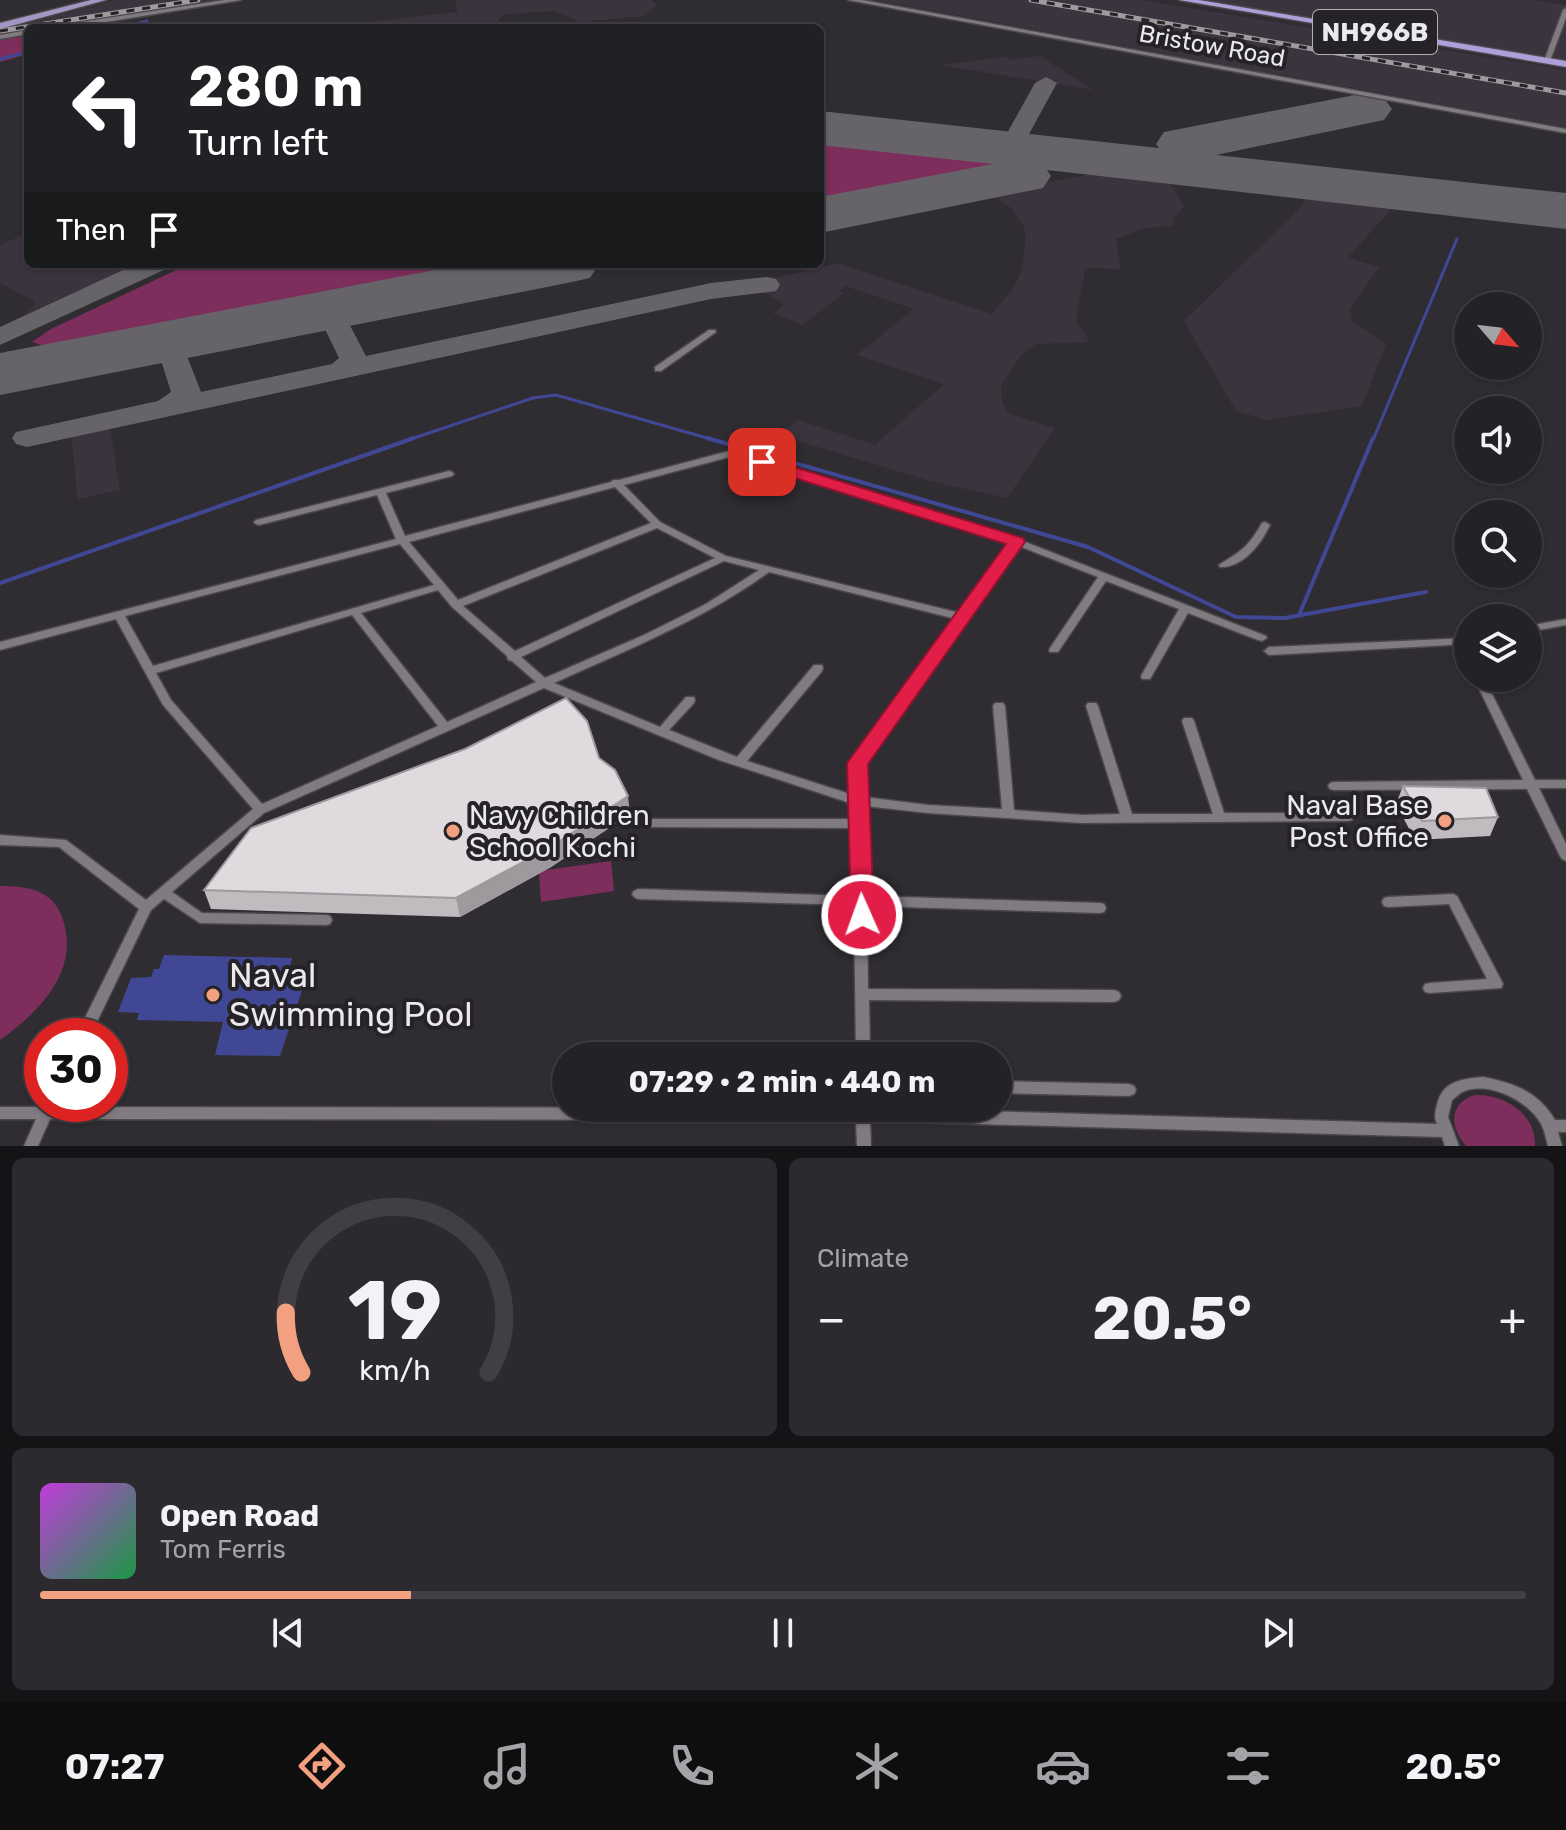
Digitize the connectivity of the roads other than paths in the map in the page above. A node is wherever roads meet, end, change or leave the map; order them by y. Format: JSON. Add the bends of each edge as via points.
{"nodes":[{"id":1,"x":102,"y":0,"type":"edge"},
{"id":2,"x":238,"y":0,"type":"edge"},
{"id":3,"x":851,"y":0,"type":"edge"},
{"id":4,"x":1183,"y":0,"type":"edge"},
{"id":5,"x":1566,"y":10,"type":"edge"},
{"id":6,"x":81,"y":24,"type":"edge"},
{"id":7,"x":0,"y":26,"type":"edge"},
{"id":8,"x":24,"y":33,"type":"edge"},
{"id":9,"x":0,"y":37,"type":"edge"},
{"id":10,"x":1547,"y":61,"type":"junction"},
{"id":11,"x":1566,"y":64,"type":"edge"},
{"id":12,"x":1566,"y":131,"type":"edge"},
{"id":13,"x":712,"y":332,"type":"dead end"},
{"id":14,"x":658,"y":369,"type":"dead end"},
{"id":15,"x":449,"y":474,"type":"dead end"},
{"id":16,"x":616,"y":482,"type":"junction"},
{"id":17,"x":380,"y":491,"type":"junction"},
{"id":18,"x":259,"y":522,"type":"dead end"},
{"id":19,"x":657,"y":524,"type":"junction"},
{"id":20,"x":1265,"y":525,"type":"dead end"},
{"id":21,"x":402,"y":540,"type":"junction"},
{"id":22,"x":1017,"y":542,"type":"junction"},
{"id":23,"x":723,"y":558,"type":"junction"},
{"id":24,"x":1224,"y":565,"type":"dead end"},
{"id":25,"x":765,"y":571,"type":"junction"},
{"id":26,"x":1104,"y":576,"type":"junction"},
{"id":27,"x":441,"y":586,"type":"junction"},
{"id":28,"x":456,"y":605,"type":"junction"},
{"id":29,"x":1185,"y":608,"type":"junction"},
{"id":30,"x":354,"y":611,"type":"junction"},
{"id":31,"x":119,"y":614,"type":"junction"},
{"id":32,"x":962,"y":617,"type":"junction"},
{"id":33,"x":1566,"y":622,"type":"edge"},
{"id":34,"x":1542,"y":626,"type":"edge"},
{"id":35,"x":1262,"y":638,"type":"dead end"},
{"id":36,"x":1454,"y":643,"type":"edge"},
{"id":37,"x":0,"y":646,"type":"edge"},
{"id":38,"x":1054,"y":650,"type":"dead end"},
{"id":39,"x":1269,"y":651,"type":"dead end"},
{"id":40,"x":512,"y":657,"type":"junction"},
{"id":41,"x":818,"y":668,"type":"dead end"},
{"id":42,"x":149,"y":671,"type":"junction"},
{"id":43,"x":1146,"y":676,"type":"dead end"},
{"id":44,"x":545,"y":684,"type":"junction"},
{"id":45,"x":1486,"y":692,"type":"edge"},
{"id":46,"x":690,"y":700,"type":"dead end"},
{"id":47,"x":999,"y":706,"type":"dead end"},
{"id":48,"x":1092,"y":706,"type":"dead end"},
{"id":49,"x":1188,"y":721,"type":"dead end"},
{"id":50,"x":445,"y":728,"type":"junction"},
{"id":51,"x":662,"y":731,"type":"junction"},
{"id":52,"x":740,"y":762,"type":"junction"},
{"id":53,"x":1566,"y":784,"type":"edge"},
{"id":54,"x":1531,"y":785,"type":"junction"},
{"id":55,"x":1334,"y":786,"type":"dead end"},
{"id":56,"x":857,"y":801,"type":"junction"},
{"id":57,"x":260,"y":810,"type":"junction"},
{"id":58,"x":1008,"y":815,"type":"junction"},
{"id":59,"x":1348,"y":817,"type":"dead end"},
{"id":60,"x":1127,"y":818,"type":"junction"},
{"id":61,"x":1220,"y":818,"type":"junction"},
{"id":62,"x":653,"y":823,"type":"dead end"},
{"id":63,"x":859,"y":824,"type":"junction"},
{"id":64,"x":0,"y":840,"type":"edge"},
{"id":65,"x":1566,"y":856,"type":"edge"},
{"id":66,"x":163,"y":892,"type":"junction"},
{"id":67,"x":638,"y":894,"type":"dead end"},
{"id":68,"x":1388,"y":902,"type":"dead end"},
{"id":69,"x":862,"y":903,"type":"junction"},
{"id":70,"x":146,"y":907,"type":"junction"},
{"id":71,"x":1100,"y":908,"type":"dead end"},
{"id":72,"x":326,"y":920,"type":"dead end"},
{"id":73,"x":1430,"y":988,"type":"dead end"},
{"id":74,"x":861,"y":994,"type":"junction"},
{"id":75,"x":1114,"y":996,"type":"dead end"},
{"id":76,"x":92,"y":1018,"type":"edge"},
{"id":77,"x":863,"y":1042,"type":"edge"},
{"id":78,"x":1012,"y":1087,"type":"edge"},
{"id":79,"x":1129,"y":1090,"type":"dead end"},
{"id":80,"x":128,"y":1109,"type":"edge"},
{"id":81,"x":552,"y":1110,"type":"edge"},
{"id":82,"x":24,"y":1111,"type":"edge"},
{"id":83,"x":0,"y":1113,"type":"edge"},
{"id":84,"x":1012,"y":1116,"type":"edge"},
{"id":85,"x":41,"y":1122,"type":"edge"},
{"id":86,"x":863,"y":1122,"type":"edge"},
{"id":87,"x":1558,"y":1126,"type":"edge"},
{"id":88,"x":1443,"y":1131,"type":"junction"},
{"id":89,"x":31,"y":1146,"type":"edge"},
{"id":90,"x":864,"y":1146,"type":"edge"},
{"id":91,"x":1452,"y":1146,"type":"edge"},
{"id":92,"x":1555,"y":1146,"type":"edge"}],
"edges":[{"from":1,"to":7,"type":"main road"},
{"from":2,"to":6,"type":"street"},
{"from":3,"to":12,"type":"street","name":"Bristow Road"},
{"from":4,"to":10,"type":"highway","number":"NH966B"},
{"from":5,"to":10,"type":"street"},
{"from":8,"to":9,"type":"street"},
{"from":10,"to":11,"type":"highway","number":"NH966B"},
{"from":13,"to":14,"type":"street"},
{"from":15,"to":17,"type":"street"},
{"from":16,"to":19,"type":"street"},
{"from":16,"to":21,"type":"street"},
{"from":16,"to":22,"type":"street","via":[[733,453]]},
{"from":17,"to":18,"type":"street"},
{"from":17,"to":21,"type":"street"},
{"from":19,"to":23,"type":"street"},
{"from":19,"to":28,"type":"street"},
{"from":20,"to":24,"type":"street","via":[[1250,549]]},
{"from":21,"to":27,"type":"street"},
{"from":21,"to":31,"type":"street"},
{"from":22,"to":26,"type":"street"},
{"from":22,"to":32,"type":"street"},
{"from":23,"to":25,"type":"street"},
{"from":23,"to":40,"type":"street"},
{"from":25,"to":32,"type":"street"},
{"from":25,"to":44,"type":"street","via":[[710,606]]},
{"from":26,"to":29,"type":"street"},
{"from":26,"to":38,"type":"street"},
{"from":27,"to":28,"type":"street"},
{"from":27,"to":30,"type":"street"},
{"from":28,"to":40,"type":"street"},
{"from":29,"to":35,"type":"street"},
{"from":29,"to":43,"type":"street"},
{"from":30,"to":42,"type":"street"},
{"from":30,"to":50,"type":"street"},
{"from":31,"to":37,"type":"street"},
{"from":31,"to":42,"type":"street"},
{"from":32,"to":56,"type":"street","via":[[858,763]]},
{"from":33,"to":34,"type":"street"},
{"from":36,"to":39,"type":"street"},
{"from":40,"to":44,"type":"street"},
{"from":41,"to":52,"type":"street"},
{"from":42,"to":57,"type":"street","via":[[205,751]]},
{"from":44,"to":50,"type":"street"},
{"from":44,"to":51,"type":"street"},
{"from":45,"to":54,"type":"street"},
{"from":46,"to":51,"type":"street"},
{"from":47,"to":58,"type":"street"},
{"from":48,"to":60,"type":"street"},
{"from":49,"to":61,"type":"street"},
{"from":50,"to":57,"type":"street"},
{"from":51,"to":52,"type":"street"},
{"from":52,"to":56,"type":"street"},
{"from":53,"to":54,"type":"street"},
{"from":54,"to":55,"type":"street"},
{"from":54,"to":65,"type":"street"},
{"from":56,"to":58,"type":"street"},
{"from":56,"to":63,"type":"street"},
{"from":57,"to":66,"type":"street"},
{"from":58,"to":60,"type":"street"},
{"from":59,"to":61,"type":"street"},
{"from":60,"to":61,"type":"street"},
{"from":62,"to":63,"type":"street"},
{"from":63,"to":69,"type":"street"},
{"from":64,"to":70,"type":"street","via":[[62,843]]},
{"from":66,"to":70,"type":"street"},
{"from":66,"to":72,"type":"street","via":[[200,918]]},
{"from":67,"to":69,"type":"street"},
{"from":68,"to":73,"type":"street","via":[[1453,899],[1496,984]]},
{"from":69,"to":71,"type":"street"},
{"from":69,"to":74,"type":"street"},
{"from":70,"to":76,"type":"street"},
{"from":74,"to":75,"type":"street"},
{"from":74,"to":77,"type":"street"},
{"from":78,"to":79,"type":"street"},
{"from":80,"to":81,"type":"street"},
{"from":82,"to":83,"type":"street"},
{"from":84,"to":88,"type":"street"},
{"from":85,"to":89,"type":"street"},
{"from":86,"to":90,"type":"street"},
{"from":87,"to":88,"type":"street","via":[[1509,1087],[1473,1081],[1448,1092],[1442,1103]]},
{"from":87,"to":92,"type":"street"},
{"from":88,"to":91,"type":"street"}]}
